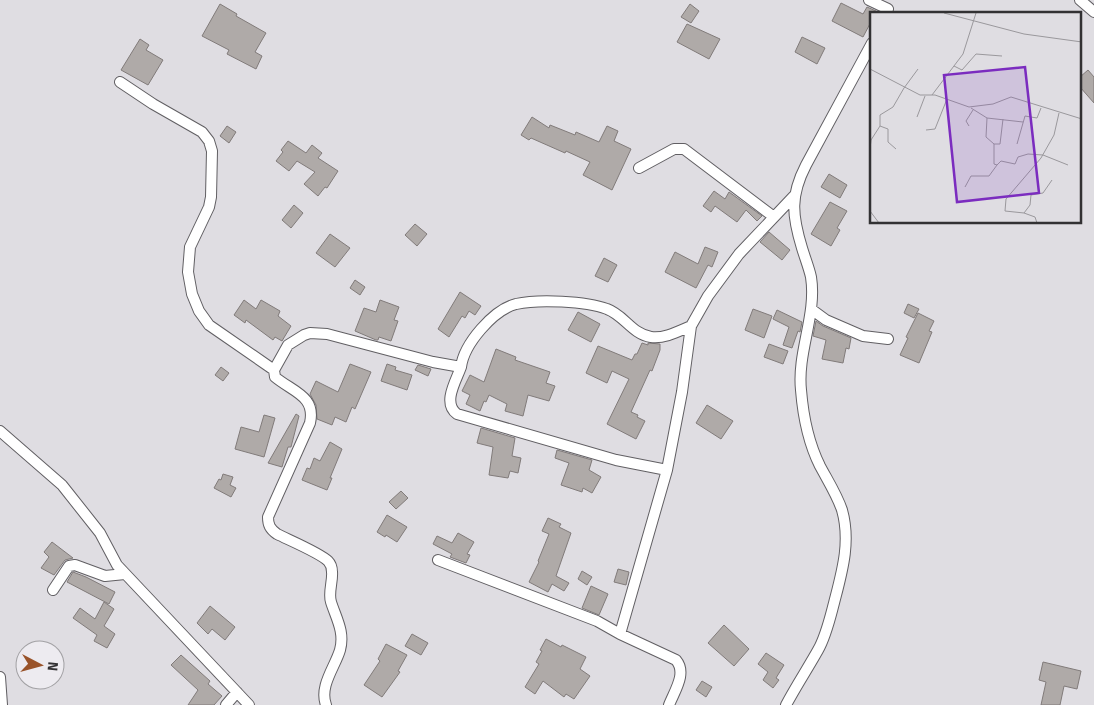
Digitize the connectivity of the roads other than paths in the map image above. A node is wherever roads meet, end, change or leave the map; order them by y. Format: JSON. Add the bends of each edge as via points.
{"nodes":[{"id":1,"x":870,"y":0,"type":"edge"},
{"id":2,"x":1080,"y":0,"type":"edge"},
{"id":3,"x":889,"y":8,"type":"edge"},
{"id":4,"x":1094,"y":12,"type":"edge"},
{"id":5,"x":870,"y":47,"type":"edge"},
{"id":6,"x":120,"y":82,"type":"dead end"},
{"id":7,"x":639,"y":168,"type":"dead end"},
{"id":8,"x":794,"y":196,"type":"junction"},
{"id":9,"x":774,"y":217,"type":"junction"},
{"id":10,"x":811,"y":309,"type":"junction"},
{"id":11,"x":691,"y":326,"type":"junction"},
{"id":12,"x":888,"y":339,"type":"dead end"},
{"id":13,"x":461,"y":367,"type":"junction"},
{"id":14,"x":274,"y":370,"type":"junction"},
{"id":15,"x":0,"y":431,"type":"edge"},
{"id":16,"x":667,"y":470,"type":"junction"},
{"id":17,"x":438,"y":560,"type":"dead end"},
{"id":18,"x":126,"y":574,"type":"junction"},
{"id":19,"x":53,"y":590,"type":"dead end"},
{"id":20,"x":620,"y":634,"type":"junction"},
{"id":21,"x":0,"y":677,"type":"edge"},
{"id":22,"x":237,"y":692,"type":"junction"},
{"id":23,"x":2,"y":705,"type":"edge"},
{"id":24,"x":226,"y":705,"type":"edge"},
{"id":25,"x":249,"y":705,"type":"edge"},
{"id":26,"x":326,"y":705,"type":"edge"},
{"id":27,"x":669,"y":705,"type":"edge"},
{"id":28,"x":786,"y":705,"type":"edge"}],
"edges":[{"from":1,"to":3,"type":"street"},
{"from":2,"to":4,"type":"street"},
{"from":5,"to":8,"type":"street","via":[[797,182]]},
{"from":6,"to":14,"type":"street","via":[[202,132],[209,141],[212,151],[211,197],[190,247],[188,272],[192,294],[208,325]]},
{"from":7,"to":9,"type":"street","via":[[674,149],[684,149]]},
{"from":8,"to":9,"type":"street"},
{"from":8,"to":10,"type":"street","via":[[794,214],[810,277]]},
{"from":9,"to":11,"type":"street","via":[[739,254]]},
{"from":10,"to":12,"type":"street","via":[[826,320],[863,336]]},
{"from":10,"to":28,"type":"street","via":[[800,375],[801,392],[810,442],[842,511],[845,558],[819,648]]},
{"from":11,"to":13,"type":"street","via":[[652,337],[639,334],[609,310],[593,305],[515,304],[494,316],[475,337],[464,354]]},
{"from":11,"to":16,"type":"street"},
{"from":13,"to":14,"type":"street","via":[[327,334],[310,334],[288,345]]},
{"from":13,"to":16,"type":"street","via":[[450,403],[452,411],[457,414],[616,460]]},
{"from":14,"to":26,"type":"street","via":[[275,377],[312,407],[310,423],[268,517],[268,524],[271,530],[326,560],[332,568],[329,598],[341,632],[340,649],[326,684]]},
{"from":15,"to":18,"type":"street","via":[[62,485]]},
{"from":16,"to":20,"type":"street"},
{"from":17,"to":20,"type":"street","via":[[597,621]]},
{"from":18,"to":19,"type":"street","via":[[105,576],[75,565],[69,566]]},
{"from":18,"to":22,"type":"street"},
{"from":20,"to":27,"type":"street","via":[[676,660],[680,665],[682,672]]},
{"from":21,"to":23,"type":"street"},
{"from":22,"to":24,"type":"street"},
{"from":22,"to":25,"type":"street"}]}
